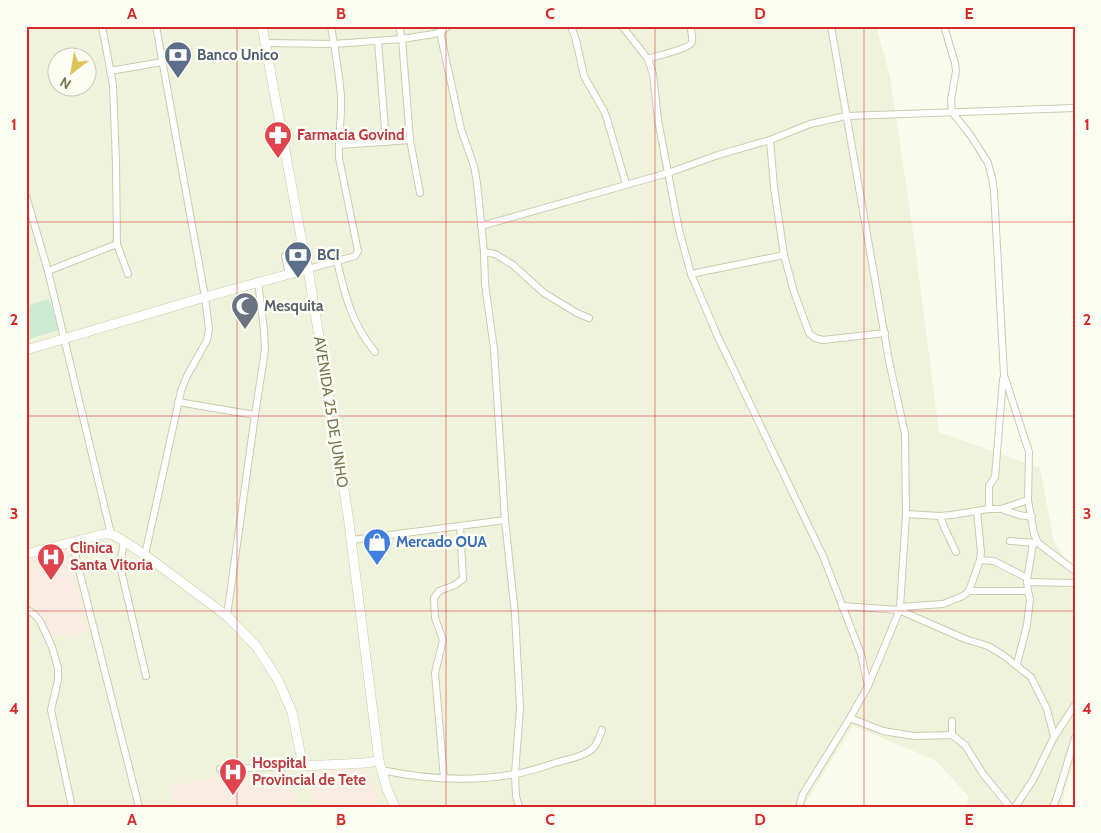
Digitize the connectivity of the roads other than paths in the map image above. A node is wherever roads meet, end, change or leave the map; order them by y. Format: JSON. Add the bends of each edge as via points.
{"nodes":[{"id":1,"x":102,"y":26,"type":"edge"},
{"id":2,"x":156,"y":26,"type":"edge"},
{"id":3,"x":262,"y":26,"type":"edge"},
{"id":4,"x":331,"y":26,"type":"edge"},
{"id":5,"x":399,"y":26,"type":"edge"},
{"id":6,"x":449,"y":26,"type":"edge"},
{"id":7,"x":571,"y":26,"type":"edge"},
{"id":8,"x":622,"y":26,"type":"edge"},
{"id":9,"x":690,"y":26,"type":"edge"},
{"id":10,"x":830,"y":26,"type":"edge"},
{"id":11,"x":944,"y":26,"type":"edge"},
{"id":12,"x":440,"y":32,"type":"junction"},
{"id":13,"x":402,"y":39,"type":"junction"},
{"id":14,"x":378,"y":41,"type":"junction"},
{"id":15,"x":266,"y":43,"type":"junction"},
{"id":16,"x":334,"y":44,"type":"junction"},
{"id":17,"x":648,"y":59,"type":"junction"},
{"id":18,"x":162,"y":62,"type":"junction"},
{"id":19,"x":110,"y":71,"type":"junction"},
{"id":20,"x":1075,"y":108,"type":"edge"},
{"id":21,"x":952,"y":112,"type":"junction"},
{"id":22,"x":846,"y":116,"type":"junction"},
{"id":23,"x":410,"y":140,"type":"junction"},
{"id":24,"x":770,"y":140,"type":"junction"},
{"id":25,"x":386,"y":142,"type":"junction"},
{"id":26,"x":339,"y":145,"type":"junction"},
{"id":27,"x":668,"y":173,"type":"junction"},
{"id":28,"x":626,"y":184,"type":"junction"},
{"id":29,"x":420,"y":193,"type":"dead end"},
{"id":30,"x":26,"y":196,"type":"edge"},
{"id":31,"x":481,"y":226,"type":"junction"},
{"id":32,"x":117,"y":244,"type":"junction"},
{"id":33,"x":484,"y":252,"type":"junction"},
{"id":34,"x":285,"y":256,"type":"dead end"},
{"id":35,"x":784,"y":256,"type":"junction"},
{"id":36,"x":337,"y":261,"type":"junction"},
{"id":37,"x":308,"y":269,"type":"junction"},
{"id":38,"x":48,"y":271,"type":"junction"},
{"id":39,"x":128,"y":274,"type":"dead end"},
{"id":40,"x":289,"y":274,"type":"junction"},
{"id":41,"x":691,"y":274,"type":"junction"},
{"id":42,"x":258,"y":282,"type":"junction"},
{"id":43,"x":205,"y":297,"type":"junction"},
{"id":44,"x":590,"y":318,"type":"dead end"},
{"id":45,"x":885,"y":333,"type":"junction"},
{"id":46,"x":64,"y":338,"type":"junction"},
{"id":47,"x":26,"y":350,"type":"edge"},
{"id":48,"x":376,"y":352,"type":"dead end"},
{"id":49,"x":1004,"y":375,"type":"junction"},
{"id":50,"x":178,"y":402,"type":"junction"},
{"id":51,"x":255,"y":415,"type":"junction"},
{"id":52,"x":1028,"y":500,"type":"junction"},
{"id":53,"x":990,"y":508,"type":"junction"},
{"id":54,"x":1001,"y":509,"type":"junction"},
{"id":55,"x":977,"y":511,"type":"junction"},
{"id":56,"x":906,"y":514,"type":"junction"},
{"id":57,"x":940,"y":516,"type":"junction"},
{"id":58,"x":1032,"y":517,"type":"junction"},
{"id":59,"x":505,"y":520,"type":"junction"},
{"id":60,"x":460,"y":526,"type":"junction"},
{"id":61,"x":111,"y":534,"type":"junction"},
{"id":62,"x":352,"y":540,"type":"junction"},
{"id":63,"x":124,"y":541,"type":"junction"},
{"id":64,"x":1010,"y":541,"type":"dead end"},
{"id":65,"x":72,"y":542,"type":"junction"},
{"id":66,"x":1036,"y":543,"type":"junction"},
{"id":67,"x":956,"y":552,"type":"dead end"},
{"id":68,"x":26,"y":554,"type":"edge"},
{"id":69,"x":145,"y":555,"type":"junction"},
{"id":70,"x":980,"y":560,"type":"junction"},
{"id":71,"x":1075,"y":571,"type":"edge"},
{"id":72,"x":1027,"y":580,"type":"junction"},
{"id":73,"x":1075,"y":583,"type":"edge"},
{"id":74,"x":969,"y":591,"type":"junction"},
{"id":75,"x":1028,"y":591,"type":"junction"},
{"id":76,"x":842,"y":606,"type":"junction"},
{"id":77,"x":26,"y":609,"type":"edge"},
{"id":78,"x":899,"y":609,"type":"junction"},
{"id":79,"x":227,"y":616,"type":"junction"},
{"id":80,"x":1017,"y":664,"type":"junction"},
{"id":81,"x":146,"y":676,"type":"dead end"},
{"id":82,"x":868,"y":686,"type":"junction"},
{"id":83,"x":1075,"y":705,"type":"edge"},
{"id":84,"x":850,"y":718,"type":"junction"},
{"id":85,"x":952,"y":721,"type":"dead end"},
{"id":86,"x":602,"y":730,"type":"dead end"},
{"id":87,"x":952,"y":735,"type":"junction"},
{"id":88,"x":1054,"y":737,"type":"junction"},
{"id":89,"x":1075,"y":738,"type":"edge"},
{"id":90,"x":380,"y":765,"type":"junction"},
{"id":91,"x":303,"y":766,"type":"junction"},
{"id":92,"x":220,"y":769,"type":"dead end"},
{"id":93,"x":515,"y":774,"type":"junction"},
{"id":94,"x":444,"y":778,"type":"junction"},
{"id":95,"x":72,"y":807,"type":"edge"},
{"id":96,"x":139,"y":807,"type":"edge"},
{"id":97,"x":395,"y":807,"type":"edge"},
{"id":98,"x":519,"y":807,"type":"edge"},
{"id":99,"x":798,"y":807,"type":"edge"},
{"id":100,"x":1010,"y":807,"type":"edge"},
{"id":101,"x":1015,"y":807,"type":"edge"},
{"id":102,"x":1052,"y":807,"type":"edge"}],
"edges":[{"from":1,"to":19,"type":"street"},
{"from":2,"to":18,"type":"street"},
{"from":3,"to":15,"type":"street","name":"AVENIDA 25 DE JUNHO"},
{"from":4,"to":16,"type":"street"},
{"from":5,"to":13,"type":"street"},
{"from":6,"to":12,"type":"street"},
{"from":7,"to":28,"type":"street","via":[[582,69],[604,110]]},
{"from":8,"to":17,"type":"street"},
{"from":9,"to":17,"type":"street","via":[[691,44]]},
{"from":10,"to":22,"type":"street"},
{"from":11,"to":21,"type":"street","via":[[956,71]]},
{"from":12,"to":13,"type":"street"},
{"from":12,"to":31,"type":"street","via":[[461,129],[474,166]]},
{"from":13,"to":14,"type":"street"},
{"from":13,"to":23,"type":"street"},
{"from":14,"to":16,"type":"street"},
{"from":14,"to":25,"type":"street"},
{"from":15,"to":16,"type":"street"},
{"from":15,"to":37,"type":"street","name":"AVENIDA 25 DE JUNHO"},
{"from":16,"to":26,"type":"street","via":[[341,96]]},
{"from":17,"to":27,"type":"street"},
{"from":18,"to":19,"type":"street"},
{"from":18,"to":43,"type":"street"},
{"from":19,"to":32,"type":"street","via":[[115,128]]},
{"from":20,"to":21,"type":"street"},
{"from":21,"to":22,"type":"street"},
{"from":21,"to":49,"type":"street","via":[[988,163],[992,178]]},
{"from":22,"to":24,"type":"street","via":[[810,124]]},
{"from":22,"to":45,"type":"street"},
{"from":23,"to":25,"type":"street"},
{"from":23,"to":29,"type":"street"},
{"from":24,"to":27,"type":"street"},
{"from":24,"to":35,"type":"street"},
{"from":25,"to":26,"type":"street"},
{"from":26,"to":36,"type":"street","via":[[341,172],[358,251],[355,256]]},
{"from":27,"to":28,"type":"street"},
{"from":27,"to":41,"type":"street"},
{"from":28,"to":31,"type":"street"},
{"from":30,"to":38,"type":"street"},
{"from":31,"to":33,"type":"street"},
{"from":32,"to":38,"type":"street"},
{"from":32,"to":39,"type":"street"},
{"from":33,"to":44,"type":"street","via":[[495,254],[514,265],[544,293]]},
{"from":33,"to":59,"type":"street"},
{"from":34,"to":40,"type":"street"},
{"from":35,"to":41,"type":"street"},
{"from":35,"to":45,"type":"street","via":[[808,334],[823,340]]},
{"from":36,"to":37,"type":"street"},
{"from":36,"to":48,"type":"street","via":[[351,312],[361,333]]},
{"from":37,"to":40,"type":"street"},
{"from":37,"to":62,"type":"street","name":"AVENIDA 25 DE JUNHO"},
{"from":38,"to":46,"type":"street"},
{"from":40,"to":42,"type":"street"},
{"from":41,"to":76,"type":"street","via":[[823,556]]},
{"from":42,"to":43,"type":"street"},
{"from":42,"to":51,"type":"street","via":[[266,350]]},
{"from":43,"to":46,"type":"street"},
{"from":43,"to":50,"type":"street","via":[[209,330]]},
{"from":45,"to":56,"type":"street","via":[[905,434]]},
{"from":46,"to":47,"type":"street"},
{"from":46,"to":61,"type":"street"},
{"from":49,"to":52,"type":"street","via":[[1029,452]]},
{"from":49,"to":53,"type":"street","via":[[995,477],[989,486]]},
{"from":50,"to":51,"type":"street"},
{"from":50,"to":69,"type":"street"},
{"from":51,"to":79,"type":"street"},
{"from":52,"to":54,"type":"street"},
{"from":52,"to":58,"type":"street"},
{"from":53,"to":54,"type":"street"},
{"from":53,"to":55,"type":"street"},
{"from":54,"to":58,"type":"street"},
{"from":55,"to":57,"type":"street"},
{"from":55,"to":70,"type":"street"},
{"from":56,"to":57,"type":"street"},
{"from":56,"to":78,"type":"street"},
{"from":57,"to":67,"type":"street"},
{"from":58,"to":66,"type":"street"},
{"from":59,"to":60,"type":"street"},
{"from":59,"to":93,"type":"street","via":[[520,698]]},
{"from":60,"to":62,"type":"street"},
{"from":60,"to":94,"type":"street","via":[[463,579],[439,591],[434,598],[435,618],[443,640],[435,673]]},
{"from":61,"to":63,"type":"street"},
{"from":61,"to":65,"type":"street"},
{"from":62,"to":90,"type":"street","name":"AVENIDA 25 DE JUNHO"},
{"from":63,"to":69,"type":"street"},
{"from":63,"to":81,"type":"street","via":[[120,566]]},
{"from":64,"to":66,"type":"street"},
{"from":65,"to":68,"type":"street"},
{"from":65,"to":96,"type":"street"},
{"from":66,"to":71,"type":"street"},
{"from":66,"to":72,"type":"street"},
{"from":69,"to":79,"type":"street"},
{"from":70,"to":72,"type":"street","via":[[994,561]]},
{"from":70,"to":74,"type":"street"},
{"from":72,"to":73,"type":"street"},
{"from":72,"to":75,"type":"street"},
{"from":74,"to":75,"type":"street"},
{"from":74,"to":78,"type":"street","via":[[943,604]]},
{"from":75,"to":80,"type":"street","via":[[1027,625]]},
{"from":76,"to":78,"type":"street"},
{"from":76,"to":82,"type":"street","via":[[861,654]]},
{"from":77,"to":95,"type":"street","via":[[40,621],[58,668],[51,710]]},
{"from":78,"to":80,"type":"street","via":[[988,646]]},
{"from":78,"to":82,"type":"street"},
{"from":79,"to":91,"type":"street","via":[[256,646],[278,680],[292,712]]},
{"from":80,"to":88,"type":"street","via":[[1031,677],[1047,709]]},
{"from":82,"to":84,"type":"street"},
{"from":83,"to":88,"type":"street"},
{"from":84,"to":87,"type":"street","via":[[883,731],[914,736]]},
{"from":84,"to":99,"type":"street"},
{"from":85,"to":87,"type":"street"},
{"from":86,"to":93,"type":"street","via":[[594,747],[585,753]]},
{"from":87,"to":100,"type":"street","via":[[965,745],[982,774]]},
{"from":88,"to":101,"type":"street"},
{"from":89,"to":102,"type":"street"},
{"from":90,"to":91,"type":"street"},
{"from":90,"to":94,"type":"street","via":[[396,773]]},
{"from":90,"to":97,"type":"street","name":"AVENIDA 25 DE JUNHO"},
{"from":91,"to":92,"type":"street"},
{"from":93,"to":94,"type":"street","via":[[478,779]]},
{"from":93,"to":98,"type":"street"}]}
